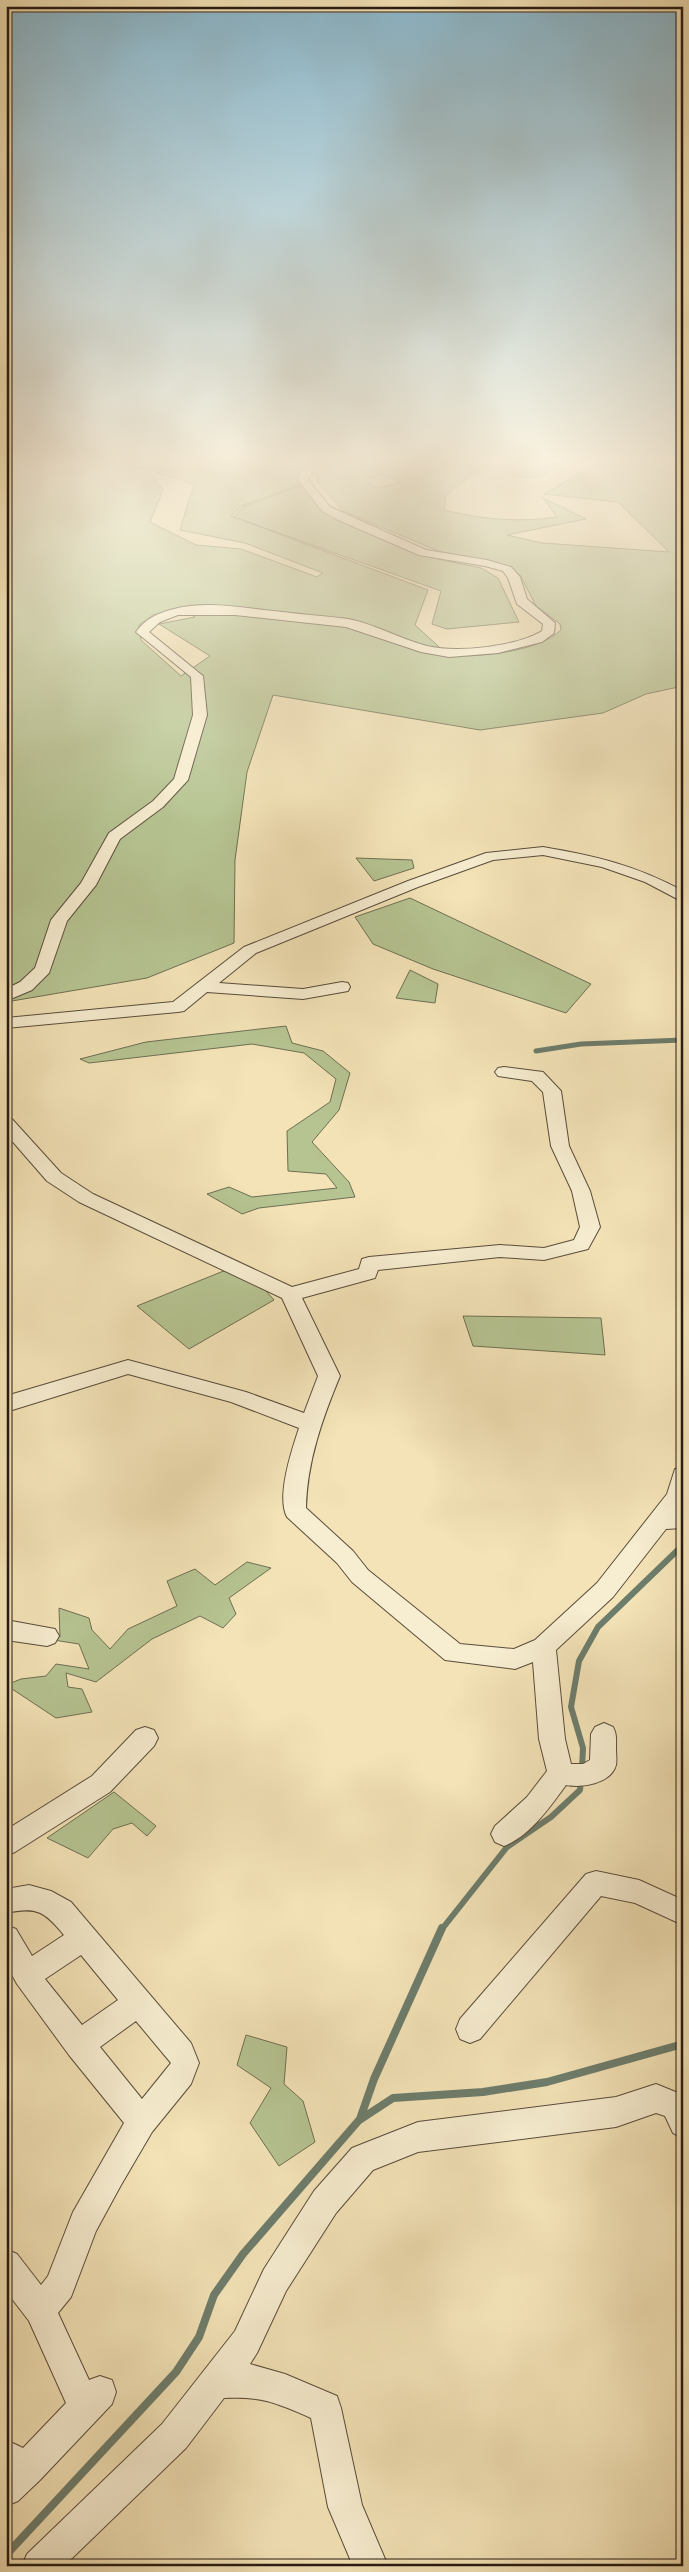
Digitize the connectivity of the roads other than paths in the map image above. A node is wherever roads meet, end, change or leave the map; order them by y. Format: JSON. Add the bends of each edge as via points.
{"nodes":[{"id":1,"x":516,"y":583,"type":"edge"},
{"id":2,"x":683,"y":897,"type":"edge"},
{"id":3,"x":206,"y":987,"type":"junction"},
{"id":4,"x":342,"y":987,"type":"dead end"},
{"id":5,"x":6,"y":996,"type":"edge"},
{"id":6,"x":6,"y":1023,"type":"edge"},
{"id":7,"x":504,"y":1072,"type":"dead end"},
{"id":8,"x":6,"y":1123,"type":"edge"},
{"id":9,"x":290,"y":1294,"type":"junction"},
{"id":10,"x":6,"y":1404,"type":"edge"},
{"id":11,"x":309,"y":1423,"type":"junction"},
{"id":12,"x":683,"y":1475,"type":"edge"},
{"id":13,"x":683,"y":1518,"type":"edge"},
{"id":14,"x":659,"y":1521,"type":"junction"},
{"id":15,"x":6,"y":1630,"type":"edge"},
{"id":16,"x":47,"y":1636,"type":"dead end"},
{"id":17,"x":544,"y":1647,"type":"junction"},
{"id":18,"x":604,"y":1734,"type":"dead end"},
{"id":19,"x":145,"y":1738,"type":"dead end"},
{"id":20,"x":576,"y":1774,"type":"junction"},
{"id":21,"x":504,"y":1834,"type":"dead end"},
{"id":22,"x":6,"y":1844,"type":"edge"},
{"id":23,"x":6,"y":1900,"type":"edge"},
{"id":24,"x":683,"y":1913,"type":"edge"},
{"id":25,"x":6,"y":1938,"type":"edge"},
{"id":26,"x":84,"y":1938,"type":"junction"},
{"id":27,"x":27,"y":1975,"type":"junction"},
{"id":28,"x":138,"y":2002,"type":"junction"},
{"id":29,"x":470,"y":2029,"type":"dead end"},
{"id":30,"x":79,"y":2045,"type":"junction"},
{"id":31,"x":142,"y":2122,"type":"junction"},
{"id":32,"x":683,"y":2124,"type":"edge"},
{"id":33,"x":6,"y":2265,"type":"edge"},
{"id":34,"x":40,"y":2310,"type":"junction"},
{"id":35,"x":216,"y":2382,"type":"junction"},
{"id":36,"x":14,"y":2472,"type":"edge"},
{"id":37,"x":39,"y":2566,"type":"edge"},
{"id":38,"x":371,"y":2566,"type":"edge"}],
"edges":[{"from":1,"to":5,"type":"street","via":[[521,600],[547,621],[550,631],[542,638],[520,644],[455,654],[429,650],[343,622],[200,610],[176,612],[156,619],[142,632],[197,676],[200,715],[186,767],[180,780],[158,804],[114,836],[88,885],[59,920],[43,970],[26,986]]},
{"from":2,"to":3,"type":"street","via":[[650,879],[606,863],[543,851],[492,856],[413,884],[250,950]]},
{"from":3,"to":4,"type":"street","via":[[303,994]]},
{"from":3,"to":6,"type":"street","via":[[178,1007]]},
{"from":7,"to":9,"type":"street","via":[[537,1076],[552,1090],[560,1146],[581,1191],[590,1227],[581,1244],[544,1254],[500,1251],[369,1264],[368,1273]]},
{"from":8,"to":9,"type":"street","via":[[54,1177],[86,1198]]},
{"from":9,"to":11,"type":"street","via":[[329,1376]]},
{"from":10,"to":11,"type":"street","via":[[128,1367],[142,1368],[238,1397]]},
{"from":11,"to":17,"type":"street","via":[[295,1489],[295,1511],[345,1557],[360,1576],[454,1653],[515,1659]]},
{"from":12,"to":14,"type":"street","via":[[678,1497]]},
{"from":13,"to":14,"type":"street"},
{"from":14,"to":17,"type":"street","via":[[605,1590]]},
{"from":15,"to":16,"type":"street"},
{"from":17,"to":20,"type":"street","via":[[552,1740]]},
{"from":18,"to":20,"type":"street","via":[[603,1765]]},
{"from":19,"to":22,"type":"street","via":[[102,1784]]},
{"from":20,"to":21,"type":"street"},
{"from":23,"to":26,"type":"street","via":[[28,1897],[47,1900]]},
{"from":24,"to":29,"type":"street","via":[[640,1892],[596,1883]]},
{"from":25,"to":27,"type":"street"},
{"from":26,"to":27,"type":"street"},
{"from":26,"to":28,"type":"street"},
{"from":27,"to":30,"type":"street"},
{"from":28,"to":30,"type":"street"},
{"from":28,"to":31,"type":"street","via":[[181,2052],[185,2063],[181,2074]]},
{"from":30,"to":31,"type":"street"},
{"from":31,"to":34,"type":"street","via":[[84,2223],[57,2292]]},
{"from":32,"to":35,"type":"street","via":[[675,2106],[656,2098],[616,2112],[418,2137],[363,2160],[326,2202],[275,2280],[246,2342]]},
{"from":33,"to":34,"type":"street"},
{"from":34,"to":36,"type":"street","via":[[92,2400]]},
{"from":35,"to":37,"type":"street","via":[[174,2436]]},
{"from":35,"to":38,"type":"street","via":[[250,2380],[285,2390],[325,2408],[345,2507]]}]}
